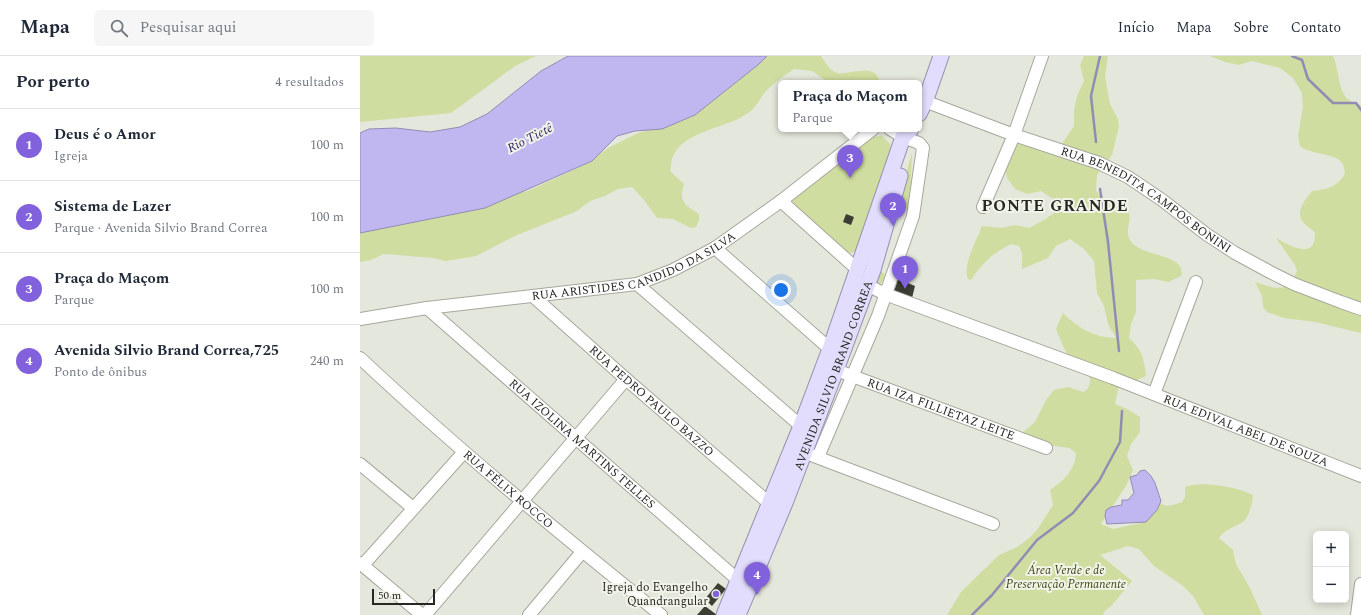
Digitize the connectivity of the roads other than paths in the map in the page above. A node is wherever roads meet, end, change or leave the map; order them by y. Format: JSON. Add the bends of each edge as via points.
{"nodes":[{"id":1,"x":941,"y":56,"type":"edge"},
{"id":2,"x":1042,"y":56,"type":"edge"},
{"id":3,"x":922,"y":103,"type":"edge"},
{"id":4,"x":922,"y":105,"type":"edge"},
{"id":5,"x":869,"y":132,"type":"edge"},
{"id":6,"x":908,"y":135,"type":"edge"},
{"id":7,"x":1014,"y":135,"type":"junction"},
{"id":8,"x":781,"y":201,"type":"junction"},
{"id":9,"x":983,"y":206,"type":"dead end"},
{"id":10,"x":715,"y":248,"type":"junction"},
{"id":11,"x":858,"y":270,"type":"junction"},
{"id":12,"x":1196,"y":282,"type":"dead end"},
{"id":13,"x":638,"y":284,"type":"junction"},
{"id":14,"x":867,"y":285,"type":"junction"},
{"id":15,"x":885,"y":294,"type":"junction"},
{"id":16,"x":534,"y":296,"type":"junction"},
{"id":17,"x":427,"y":308,"type":"junction"},
{"id":18,"x":1361,"y":309,"type":"edge"},
{"id":19,"x":360,"y":319,"type":"edge"},
{"id":20,"x":830,"y":349,"type":"junction"},
{"id":21,"x":360,"y":358,"type":"edge"},
{"id":22,"x":836,"y":370,"type":"junction"},
{"id":23,"x":853,"y":376,"type":"junction"},
{"id":24,"x":626,"y":380,"type":"junction"},
{"id":25,"x":1154,"y":394,"type":"junction"},
{"id":26,"x":801,"y":426,"type":"junction"},
{"id":27,"x":575,"y":439,"type":"junction"},
{"id":28,"x":1046,"y":448,"type":"dead end"},
{"id":29,"x":464,"y":452,"type":"junction"},
{"id":30,"x":811,"y":455,"type":"junction"},
{"id":31,"x":360,"y":464,"type":"edge"},
{"id":32,"x":1361,"y":476,"type":"edge"},
{"id":33,"x":522,"y":502,"type":"junction"},
{"id":34,"x":770,"y":504,"type":"junction"},
{"id":35,"x":413,"y":508,"type":"junction"},
{"id":36,"x":993,"y":524,"type":"dead end"},
{"id":37,"x":582,"y":552,"type":"junction"},
{"id":38,"x":362,"y":564,"type":"edge"},
{"id":39,"x":738,"y":580,"type":"junction"},
{"id":40,"x":1361,"y":584,"type":"edge"},
{"id":41,"x":533,"y":613,"type":"edge"},
{"id":42,"x":422,"y":615,"type":"edge"},
{"id":43,"x":425,"y":615,"type":"edge"},
{"id":44,"x":661,"y":615,"type":"edge"},
{"id":45,"x":724,"y":615,"type":"edge"},
{"id":46,"x":738,"y":615,"type":"edge"},
{"id":47,"x":1357,"y":615,"type":"edge"}],
"edges":[{"from":1,"to":3,"type":"main road"},
{"from":2,"to":7,"type":"street"},
{"from":4,"to":7,"type":"street","name":"RUA BENEDITA CAMPOS BONINI"},
{"from":5,"to":8,"type":"street","name":"RUA ARISTIDES CANDIDO DA SILVA"},
{"from":6,"to":11,"type":"main road","name":"AVENIDA SILVIO BRAND CORREA"},
{"from":6,"to":14,"type":"main road","name":"AVENIDA SILVIO BRAND CORREA"},
{"from":6,"to":15,"type":"street","via":[[923,148],[913,216]]},
{"from":7,"to":9,"type":"street"},
{"from":7,"to":18,"type":"street","name":"RUA BENEDITA CAMPOS BONINI","via":[[1099,163],[1128,178],[1212,238],[1270,272],[1294,284]]},
{"from":8,"to":10,"type":"street","name":"RUA ARISTIDES CANDIDO DA SILVA"},
{"from":8,"to":11,"type":"street"},
{"from":10,"to":13,"type":"street","name":"RUA ARISTIDES CANDIDO DA SILVA","via":[[673,270]]},
{"from":10,"to":20,"type":"street"},
{"from":11,"to":20,"type":"main road","name":"AVENIDA SILVIO BRAND CORREA"},
{"from":12,"to":25,"type":"street"},
{"from":13,"to":16,"type":"street","name":"RUA ARISTIDES CANDIDO DA SILVA"},
{"from":13,"to":26,"type":"street"},
{"from":14,"to":15,"type":"street","name":"RUA EDIVAL ABEL DE SOUZA"},
{"from":14,"to":22,"type":"main road","name":"AVENIDA SILVIO BRAND CORREA"},
{"from":15,"to":23,"type":"street"},
{"from":15,"to":25,"type":"street","name":"RUA EDIVAL ABEL DE SOUZA"},
{"from":16,"to":17,"type":"street","name":"RUA ARISTIDES CANDIDO DA SILVA"},
{"from":16,"to":24,"type":"street","name":"RUA PEDRO PAULO BAZZO"},
{"from":17,"to":19,"type":"street","name":"RUA ARISTIDES CANDIDO DA SILVA"},
{"from":17,"to":27,"type":"street","name":"RUA IZOLINA MARTINS TELLES"},
{"from":20,"to":26,"type":"main road","name":"AVENIDA SILVIO BRAND CORREA"},
{"from":21,"to":29,"type":"street","name":"RUA FÉLIX ROCCO"},
{"from":22,"to":23,"type":"street","name":"RUA IZA FILLIETAZ LEITE"},
{"from":22,"to":30,"type":"main road","name":"AVENIDA SILVIO BRAND CORREA"},
{"from":23,"to":28,"type":"street","name":"RUA IZA FILLIETAZ LEITE"},
{"from":23,"to":30,"type":"street"},
{"from":24,"to":27,"type":"street"},
{"from":24,"to":34,"type":"street","name":"RUA PEDRO PAULO BAZZO"},
{"from":25,"to":32,"type":"street","name":"RUA EDIVAL ABEL DE SOUZA"},
{"from":26,"to":34,"type":"main road","name":"AVENIDA SILVIO BRAND CORREA"},
{"from":27,"to":33,"type":"street"},
{"from":27,"to":39,"type":"street","name":"RUA IZOLINA MARTINS TELLES"},
{"from":29,"to":33,"type":"street","name":"RUA FÉLIX ROCCO"},
{"from":29,"to":35,"type":"street"},
{"from":30,"to":36,"type":"street"},
{"from":30,"to":46,"type":"main road","name":"AVENIDA SILVIO BRAND CORREA","via":[[785,503]]},
{"from":31,"to":35,"type":"street"},
{"from":33,"to":37,"type":"street","name":"RUA FÉLIX ROCCO"},
{"from":33,"to":43,"type":"street"},
{"from":34,"to":39,"type":"main road","name":"AVENIDA SILVIO BRAND CORREA"},
{"from":35,"to":38,"type":"street"},
{"from":37,"to":41,"type":"street"},
{"from":37,"to":44,"type":"street","name":"RUA FÉLIX ROCCO"},
{"from":38,"to":42,"type":"street"},
{"from":39,"to":45,"type":"main road","name":"AVENIDA SILVIO BRAND CORREA"},
{"from":40,"to":47,"type":"street"}]}
